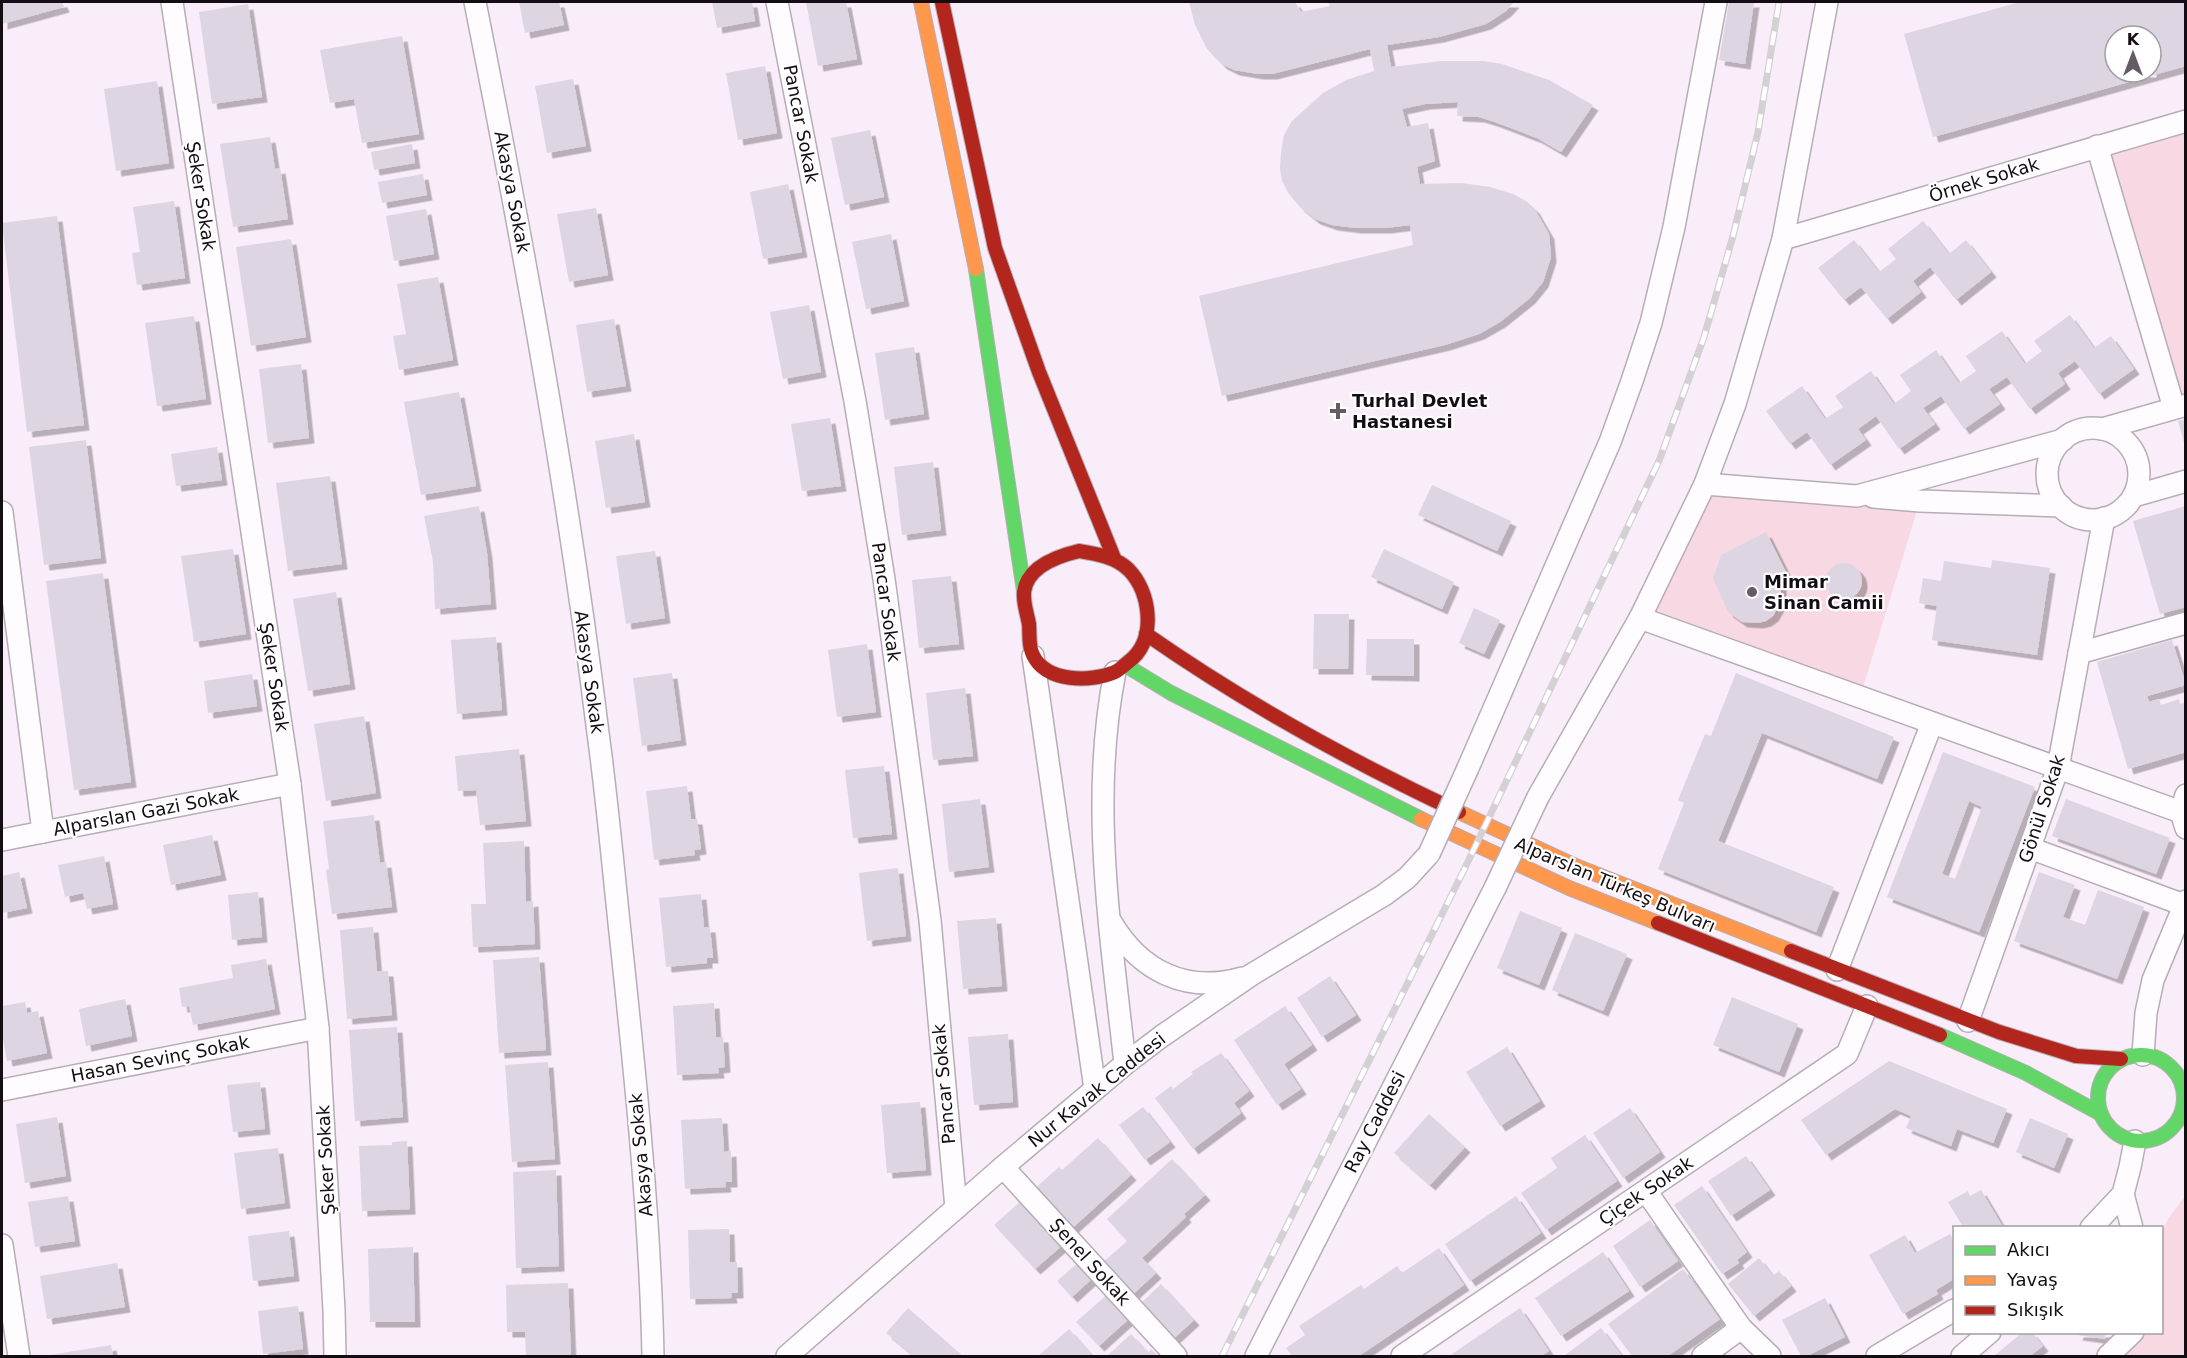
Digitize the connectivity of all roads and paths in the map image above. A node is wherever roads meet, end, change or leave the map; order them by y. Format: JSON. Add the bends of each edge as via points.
{"nodes":[{"id":1,"x":171,"y":2,"type":"edge"},
{"id":2,"x":475,"y":2,"type":"edge"},
{"id":3,"x":777,"y":2,"type":"edge"},
{"id":4,"x":921,"y":2,"type":"edge"},
{"id":5,"x":942,"y":2,"type":"edge"},
{"id":6,"x":1716,"y":2,"type":"edge"},
{"id":7,"x":1827,"y":2,"type":"edge"},
{"id":8,"x":2186,"y":121,"type":"edge"},
{"id":9,"x":2097,"y":146,"type":"junction"},
{"id":10,"x":1783,"y":239,"type":"junction"},
{"id":11,"x":2180,"y":407,"type":"edge"},
{"id":12,"x":2102,"y":429,"type":"junction"},
{"id":13,"x":2062,"y":440,"type":"junction"},
{"id":14,"x":2186,"y":481,"type":"edge"},
{"id":15,"x":1705,"y":484,"type":"junction"},
{"id":16,"x":1857,"y":496,"type":"junction"},
{"id":17,"x":2134,"y":496,"type":"junction"},
{"id":18,"x":2061,"y":506,"type":"junction"},
{"id":19,"x":2,"y":512,"type":"edge"},
{"id":20,"x":2104,"y":518,"type":"junction"},
{"id":21,"x":1114,"y":558,"type":"junction"},
{"id":22,"x":1024,"y":591,"type":"junction"},
{"id":23,"x":1640,"y":618,"type":"junction"},
{"id":24,"x":2186,"y":623,"type":"edge"},
{"id":25,"x":1146,"y":634,"type":"junction"},
{"id":26,"x":2079,"y":653,"type":"junction"},
{"id":27,"x":1033,"y":656,"type":"junction"},
{"id":28,"x":1120,"y":669,"type":"junction"},
{"id":29,"x":1932,"y":723,"type":"junction"},
{"id":30,"x":2058,"y":768,"type":"junction"},
{"id":31,"x":290,"y":784,"type":"junction"},
{"id":32,"x":1451,"y":808,"type":"junction"},
{"id":33,"x":2184,"y":812,"type":"edge"},
{"id":34,"x":43,"y":832,"type":"junction"},
{"id":35,"x":2,"y":840,"type":"edge"},
{"id":36,"x":2030,"y":848,"type":"junction"},
{"id":37,"x":2185,"y":903,"type":"edge"},
{"id":38,"x":1110,"y":919,"type":"junction"},
{"id":39,"x":1837,"y":970,"type":"junction"},
{"id":40,"x":1251,"y":975,"type":"junction"},
{"id":41,"x":1867,"y":1006,"type":"junction"},
{"id":42,"x":1968,"y":1021,"type":"junction"},
{"id":43,"x":318,"y":1028,"type":"junction"},
{"id":44,"x":2143,"y":1055,"type":"junction"},
{"id":45,"x":2121,"y":1059,"type":"junction"},
{"id":46,"x":1125,"y":1064,"type":"junction"},
{"id":47,"x":2183,"y":1084,"type":"edge"},
{"id":48,"x":1095,"y":1089,"type":"junction"},
{"id":49,"x":2,"y":1090,"type":"edge"},
{"id":50,"x":2101,"y":1114,"type":"junction"},
{"id":51,"x":2162,"y":1136,"type":"junction"},
{"id":52,"x":2179,"y":1139,"type":"dead end"},
{"id":53,"x":2135,"y":1140,"type":"junction"},
{"id":54,"x":1003,"y":1167,"type":"junction"},
{"id":55,"x":1646,"y":1191,"type":"junction"},
{"id":56,"x":2123,"y":1194,"type":"junction"},
{"id":57,"x":956,"y":1208,"type":"junction"},
{"id":58,"x":2092,"y":1226,"type":"edge"},
{"id":59,"x":2132,"y":1226,"type":"edge"},
{"id":60,"x":2,"y":1245,"type":"edge"},
{"id":61,"x":1953,"y":1311,"type":"edge"},
{"id":62,"x":1741,"y":1328,"type":"junction"},
{"id":63,"x":1988,"y":1334,"type":"edge"},
{"id":64,"x":2131,"y":1334,"type":"edge"},
{"id":65,"x":1428,"y":1349,"type":"edge"},
{"id":66,"x":655,"y":1354,"type":"edge"},
{"id":67,"x":19,"y":1356,"type":"edge"},
{"id":68,"x":335,"y":1356,"type":"edge"},
{"id":69,"x":787,"y":1356,"type":"edge"},
{"id":70,"x":1176,"y":1356,"type":"edge"},
{"id":71,"x":1256,"y":1356,"type":"edge"},
{"id":72,"x":1402,"y":1356,"type":"edge"},
{"id":73,"x":1702,"y":1356,"type":"edge"},
{"id":74,"x":1770,"y":1356,"type":"edge"},
{"id":75,"x":1877,"y":1356,"type":"edge"},
{"id":76,"x":1962,"y":1356,"type":"edge"},
{"id":77,"x":2108,"y":1356,"type":"edge"}],
"edges":[{"from":1,"to":31,"type":"street","name":"Şeker Sokak"},
{"from":2,"to":66,"type":"street","name":"Akasya Sokak","via":[[520,229],[598,733],[636,1096]]},
{"from":3,"to":57,"type":"street","name":"Pancar Sokak","via":[[855,401],[884,579],[930,920]]},
{"from":4,"to":22,"type":"street","via":[[973,252]]},
{"from":5,"to":21,"type":"street","via":[[995,248],[1039,372]]},
{"from":6,"to":32,"type":"street","name":"Nur Kavak Caddesi","bridge":true,"via":[[1674,227],[1635,372],[1610,441]]},
{"from":7,"to":10,"type":"street","name":"Ray Caddesi"},
{"from":8,"to":9,"type":"street","name":"Örnek Sokak"},
{"from":9,"to":10,"type":"street","name":"Örnek Sokak"},
{"from":9,"to":11,"type":"street"},
{"from":10,"to":15,"type":"street","name":"Ray Caddesi","via":[[1747,365]]},
{"from":11,"to":12,"type":"street"},
{"from":12,"to":13,"type":"street","via":[[2085,429]]},
{"from":12,"to":17,"type":"street","via":[[2120,436],[2133,450],[2139,468]]},
{"from":13,"to":16,"type":"street"},
{"from":13,"to":18,"type":"street","via":[[2052,455],[2048,473],[2050,491]]},
{"from":14,"to":17,"type":"street"},
{"from":15,"to":16,"type":"street"},
{"from":15,"to":23,"type":"street","name":"Ray Caddesi"},
{"from":16,"to":18,"type":"street"},
{"from":17,"to":20,"type":"street","via":[[2121,510]]},
{"from":18,"to":20,"type":"street","via":[[2085,519]]},
{"from":19,"to":34,"type":"street"},
{"from":20,"to":26,"type":"street","name":"Gönül Sokak"},
{"from":21,"to":22,"type":"street","via":[[1091,551],[1067,553],[1046,563]]},
{"from":21,"to":25,"type":"street","via":[[1134,574],[1144,590],[1149,609]]},
{"from":22,"to":27,"type":"street"},
{"from":23,"to":29,"type":"street"},
{"from":23,"to":71,"type":"street","name":"Ray Caddesi","bridge":true,"via":[[1539,797]]},
{"from":24,"to":26,"type":"street"},
{"from":25,"to":28,"type":"street","via":[[1142,646]]},
{"from":25,"to":32,"type":"street","name":"Alparslan Türkeş Bulvarı","via":[[1271,715]]},
{"from":26,"to":30,"type":"street","name":"Gönül Sokak"},
{"from":27,"to":28,"type":"street","via":[[1050,670],[1071,678],[1094,679]]},
{"from":27,"to":48,"type":"street"},
{"from":28,"to":38,"type":"street","via":[[1107,713],[1102,785]]},
{"from":28,"to":41,"type":"street","name":"Alparslan Türkeş Bulvarı","via":[[1388,804],[1569,888]]},
{"from":29,"to":30,"type":"street"},
{"from":29,"to":39,"type":"street"},
{"from":30,"to":33,"type":"street"},
{"from":30,"to":36,"type":"street","name":"Gönül Sokak"},
{"from":31,"to":34,"type":"street","name":"Alparslan Gazi Sokak"},
{"from":31,"to":43,"type":"street","name":"Şeker Sokak"},
{"from":32,"to":39,"type":"street","name":"Alparslan Türkeş Bulvarı","via":[[1578,867]]},
{"from":32,"to":40,"type":"street","name":"Nur Kavak Caddesi","bridge":true,"via":[[1429,854],[1407,878]]},
{"from":34,"to":35,"type":"street","name":"Alparslan Gazi Sokak"},
{"from":36,"to":37,"type":"street"},
{"from":36,"to":42,"type":"street","name":"Gönül Sokak"},
{"from":37,"to":44,"type":"street","via":[[2153,980]]},
{"from":38,"to":40,"type":"street","via":[[1130,949],[1158,971],[1204,983],[1228,982]]},
{"from":38,"to":46,"type":"street"},
{"from":39,"to":42,"type":"street","name":"Alparslan Türkeş Bulvarı"},
{"from":40,"to":46,"type":"street","name":"Nur Kavak Caddesi"},
{"from":41,"to":50,"type":"street","name":"Alparslan Türkeş Bulvarı","via":[[1998,1061]]},
{"from":41,"to":55,"type":"street","name":"Çiçek Sokak","via":[[1847,1054]]},
{"from":42,"to":45,"type":"street","name":"Alparslan Türkeş Bulvarı","via":[[2076,1056]]},
{"from":43,"to":49,"type":"street","name":"Hasan Sevinç Sokak"},
{"from":43,"to":68,"type":"street","name":"Şeker Sokak"},
{"from":44,"to":45,"type":"street"},
{"from":44,"to":47,"type":"street","via":[[2166,1063]]},
{"from":45,"to":50,"type":"street","via":[[2105,1073],[2099,1086]]},
{"from":46,"to":48,"type":"street","name":"Nur Kavak Caddesi"},
{"from":47,"to":51,"type":"street","via":[[2182,1110],[2175,1125]]},
{"from":48,"to":54,"type":"street","name":"Nur Kavak Caddesi"},
{"from":50,"to":53,"type":"street","via":[[2114,1132]]},
{"from":51,"to":52,"type":"street"},
{"from":51,"to":53,"type":"street"},
{"from":53,"to":56,"type":"street"},
{"from":54,"to":57,"type":"street","name":"Nur Kavak Caddesi"},
{"from":54,"to":70,"type":"street","name":"Şenel Sokak"},
{"from":55,"to":62,"type":"street"},
{"from":55,"to":65,"type":"street","name":"Çiçek Sokak"},
{"from":56,"to":58,"type":"street"},
{"from":56,"to":59,"type":"street"},
{"from":57,"to":69,"type":"street","name":"Nur Kavak Caddesi"},
{"from":60,"to":67,"type":"street"},
{"from":61,"to":75,"type":"street"},
{"from":62,"to":73,"type":"street"},
{"from":62,"to":74,"type":"street"},
{"from":63,"to":76,"type":"street"},
{"from":64,"to":77,"type":"street"},
{"from":65,"to":72,"type":"street","name":"Çiçek Sokak"}]}
